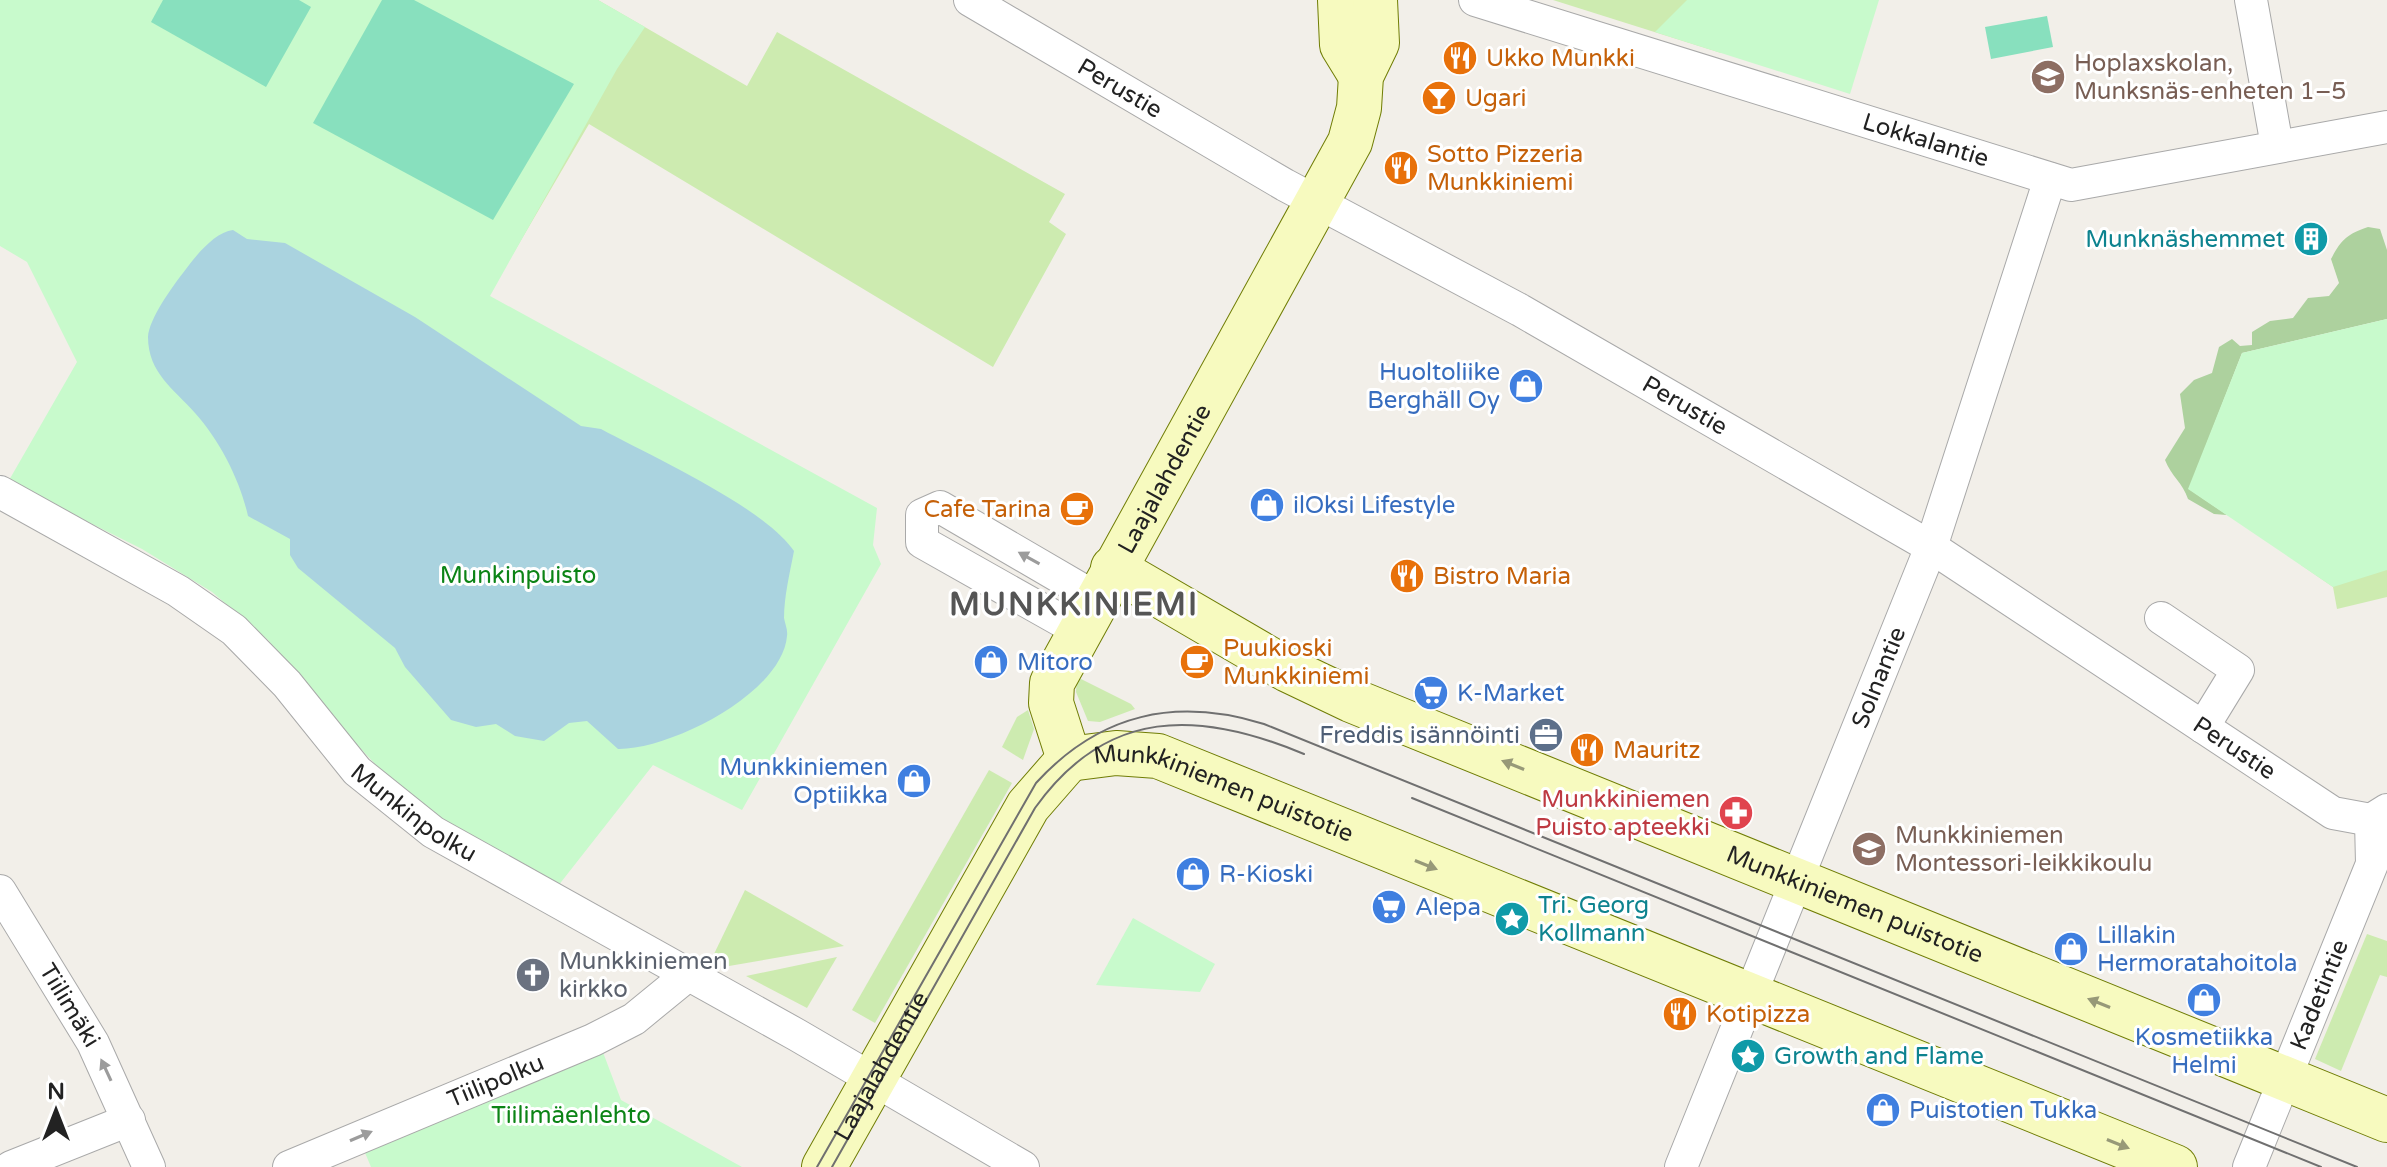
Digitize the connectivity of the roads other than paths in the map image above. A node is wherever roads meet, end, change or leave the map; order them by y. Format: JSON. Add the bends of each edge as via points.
{"nodes":[{"id":1,"x":970,"y":0,"type":"edge"},
{"id":2,"x":1340,"y":0,"type":"edge"},
{"id":3,"x":1375,"y":0,"type":"edge"},
{"id":4,"x":1475,"y":0,"type":"edge"},
{"id":5,"x":2251,"y":0,"type":"edge"},
{"id":6,"x":1361,"y":76,"type":"junction"},
{"id":7,"x":2387,"y":127,"type":"edge"},
{"id":8,"x":2277,"y":146,"type":"junction"},
{"id":9,"x":2050,"y":179,"type":"junction"},
{"id":10,"x":1317,"y":203,"type":"junction"},
{"id":11,"x":0,"y":492,"type":"edge"},
{"id":12,"x":1931,"y":547,"type":"junction"},
{"id":13,"x":1096,"y":598,"type":"junction"},
{"id":14,"x":2161,"y":618,"type":"dead end"},
{"id":15,"x":2203,"y":727,"type":"junction"},
{"id":16,"x":1069,"y":759,"type":"junction"},
{"id":17,"x":2379,"y":815,"type":"edge"},
{"id":18,"x":1797,"y":881,"type":"junction"},
{"id":19,"x":0,"y":891,"type":"edge"},
{"id":20,"x":689,"y":974,"type":"junction"},
{"id":21,"x":1749,"y":997,"type":"junction"},
{"id":22,"x":2285,"y":1078,"type":"junction"},
{"id":23,"x":873,"y":1080,"type":"junction"},
{"id":24,"x":129,"y":1120,"type":"junction"},
{"id":25,"x":2387,"y":1120,"type":"edge"},
{"id":26,"x":11,"y":1167,"type":"edge"},
{"id":27,"x":149,"y":1167,"type":"edge"},
{"id":28,"x":289,"y":1167,"type":"edge"},
{"id":29,"x":824,"y":1167,"type":"edge"},
{"id":30,"x":1023,"y":1167,"type":"edge"},
{"id":31,"x":1681,"y":1167,"type":"edge"},
{"id":32,"x":2175,"y":1167,"type":"edge"},
{"id":33,"x":2249,"y":1167,"type":"edge"}],
"edges":[{"from":1,"to":10,"type":"street","name":"Perustie"},
{"from":2,"to":6,"type":"street","via":[[1342,45]]},
{"from":3,"to":6,"type":"street","name":"Laajalahdentie","via":[[1377,43]]},
{"from":4,"to":9,"type":"street","name":"Lokkalantie"},
{"from":5,"to":8,"type":"street"},
{"from":6,"to":10,"type":"street","name":"Laajalahdentie","via":[[1350,142]]},
{"from":7,"to":8,"type":"street","name":"Lokkalantie"},
{"from":8,"to":9,"type":"street","name":"Lokkalantie","via":[[2071,185]]},
{"from":9,"to":12,"type":"street","name":"Solnantie"},
{"from":10,"to":12,"type":"street","name":"Perustie","via":[[1520,310]]},
{"from":10,"to":13,"type":"street","name":"Laajalahdentie"},
{"from":11,"to":20,"type":"street","name":"Munkinpolku","via":[[178,591],[234,630],[287,684],[357,771],[433,832]]},
{"from":12,"to":15,"type":"street","name":"Perustie"},
{"from":12,"to":18,"type":"street","name":"Solnantie"},
{"from":13,"to":13,"type":"street","name":"Munkkiniemen puistotie","one_way":true,"via":[[940,507],[922,515],[922,542]]},
{"from":13,"to":16,"type":"street","name":"Laajalahdentie","via":[[1052,683],[1051,703]]},
{"from":18,"to":13,"type":"street","name":"Munkkiniemen puistotie","one_way":true,"via":[[1288,670]]},
{"from":14,"to":15,"type":"street","via":[[2238,670]]},
{"from":15,"to":17,"type":"street","name":"Perustie","via":[[2333,813]]},
{"from":16,"to":21,"type":"street","name":"Munkkiniemen puistotie","one_way":true,"via":[[1116,753],[1158,756]]},
{"from":16,"to":23,"type":"street","name":"Laajalahdentie","via":[[1028,806]]},
{"from":17,"to":22,"type":"street","name":"Kadetintie","via":[[2372,864]]},
{"from":18,"to":21,"type":"street","name":"Solnantie"},
{"from":22,"to":18,"type":"street","name":"Munkkiniemen puistotie","one_way":true},
{"from":24,"to":19,"type":"street","name":"Tiilimäki","one_way":true,"via":[[87,1032]]},
{"from":20,"to":23,"type":"street","name":"Munkinpolku"},
{"from":28,"to":20,"type":"street","name":"Tiilipolku","one_way":true,"via":[[593,1040],[634,1019]]},
{"from":21,"to":31,"type":"street","name":"Solnantie"},
{"from":21,"to":32,"type":"street","name":"Munkkiniemen puistotie","one_way":true},
{"from":22,"to":25,"type":"street","name":"Munkkiniemen puistotie"},
{"from":22,"to":33,"type":"street","name":"Kadetintie"},
{"from":23,"to":29,"type":"street","name":"Laajalahdentie"},
{"from":23,"to":30,"type":"street","name":"Munkinpolku"},
{"from":24,"to":26,"type":"street"},
{"from":24,"to":27,"type":"street","name":"Tiilimäki"}]}
